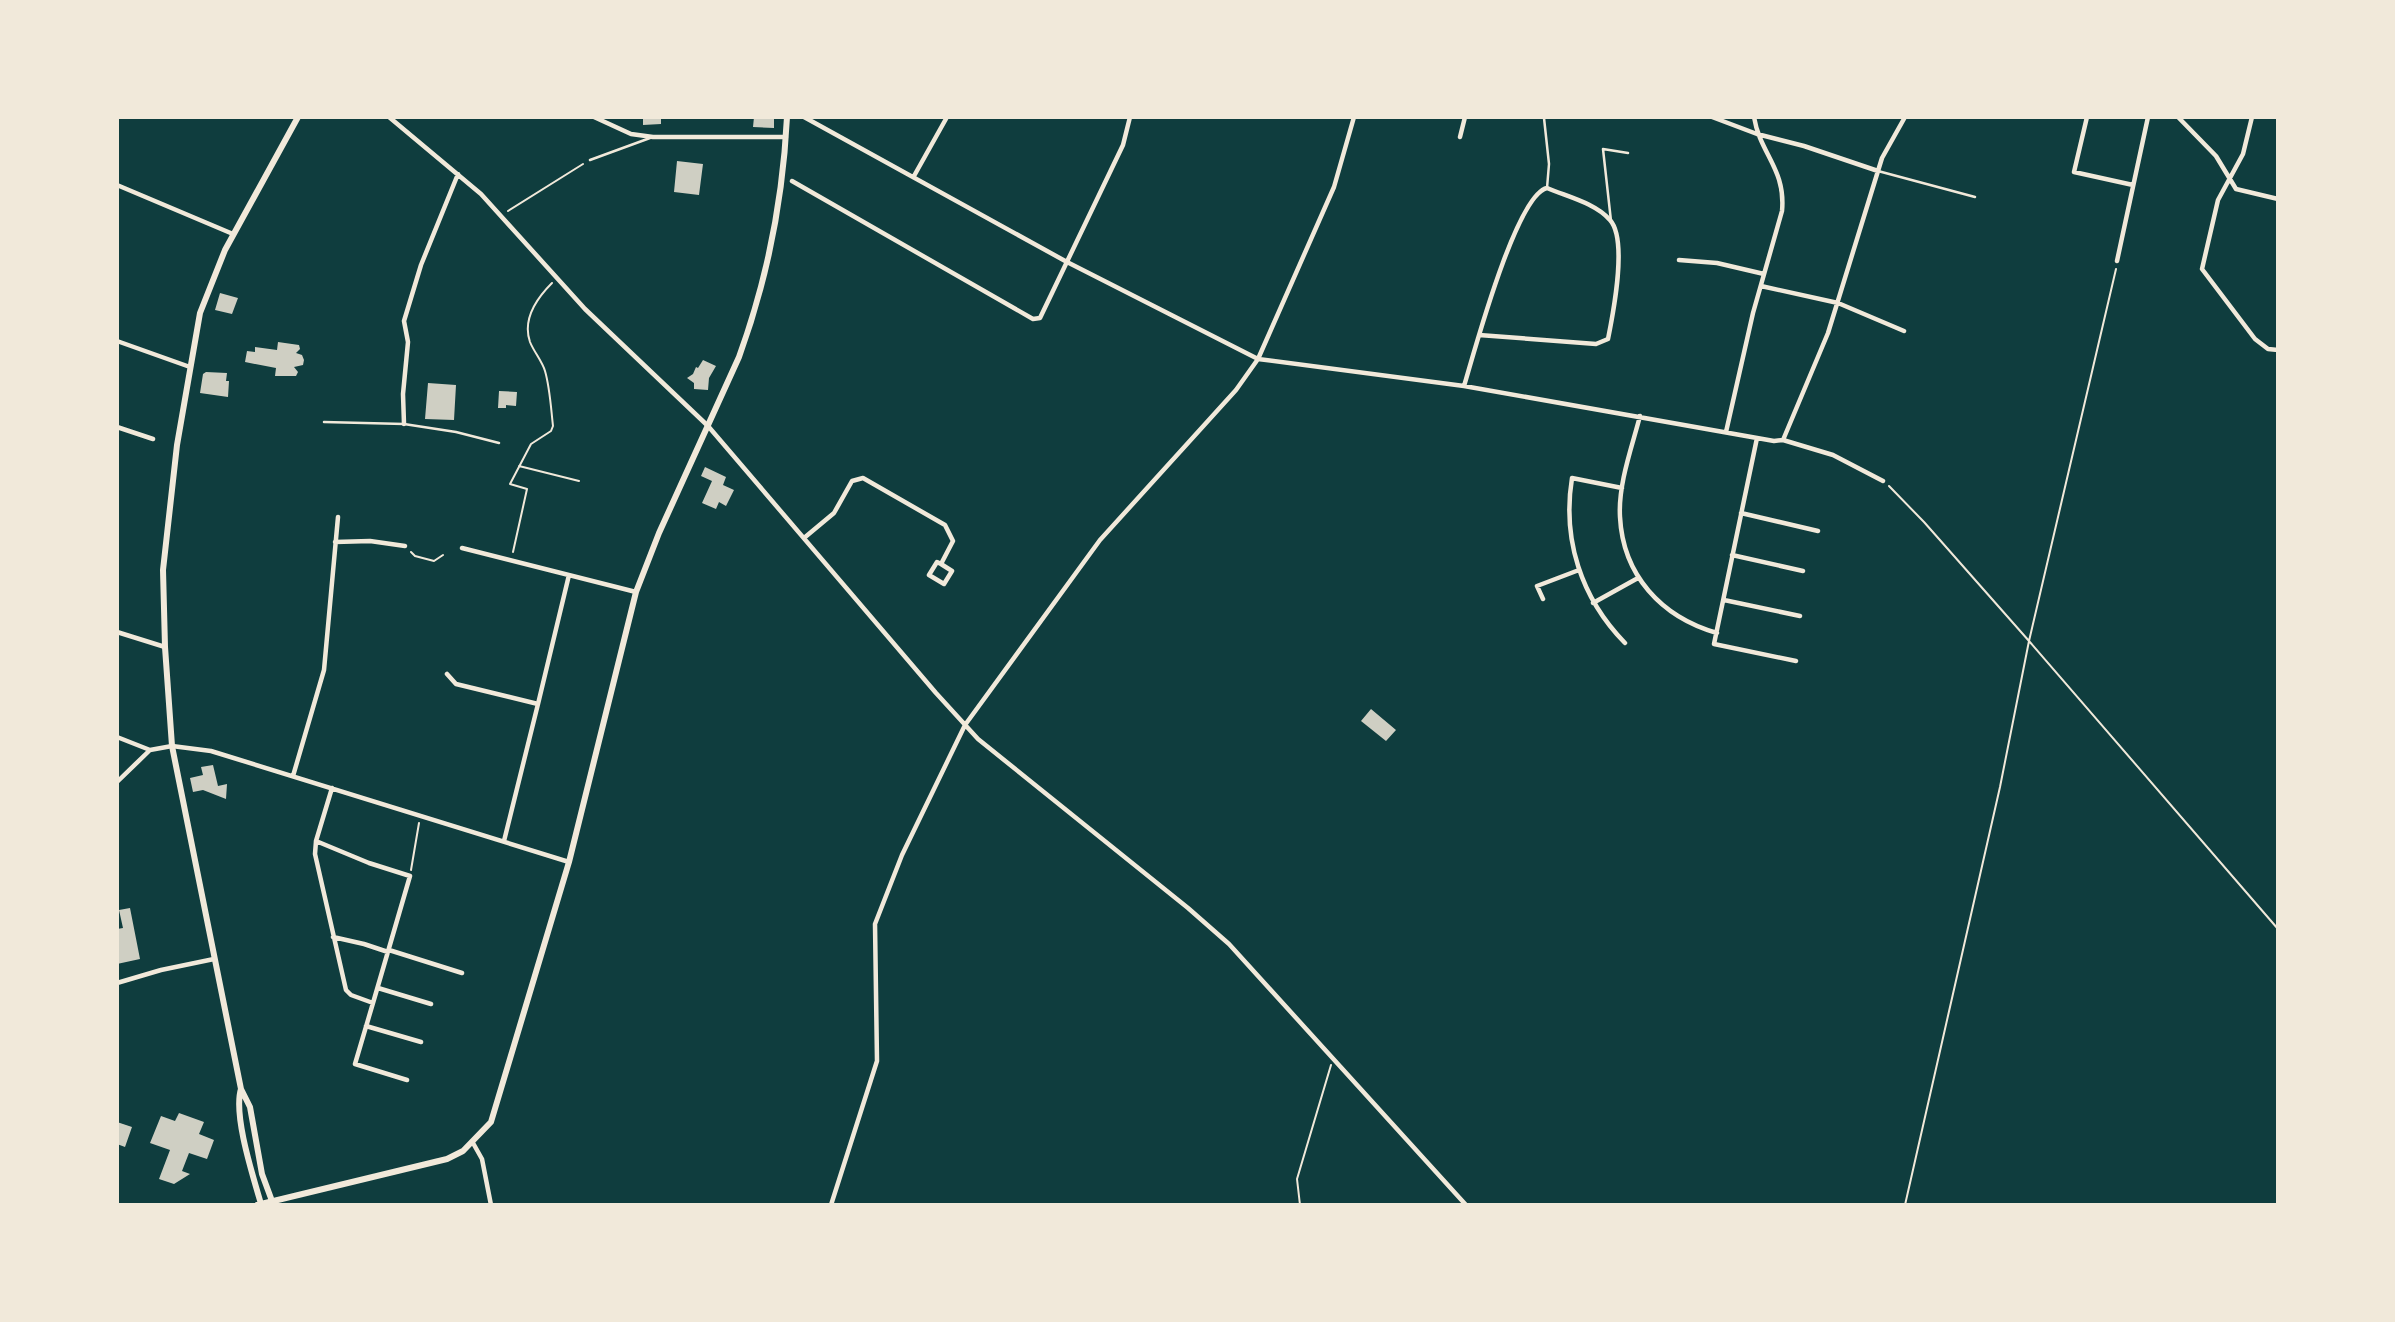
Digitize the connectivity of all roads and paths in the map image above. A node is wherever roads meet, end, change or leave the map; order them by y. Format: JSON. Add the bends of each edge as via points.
{"nodes":[{"id":1,"x":298,"y":117,"type":"edge"},
{"id":2,"x":389,"y":117,"type":"edge"},
{"id":3,"x":594,"y":117,"type":"edge"},
{"id":4,"x":787,"y":117,"type":"edge"},
{"id":5,"x":804,"y":117,"type":"edge"},
{"id":6,"x":947,"y":117,"type":"edge"},
{"id":7,"x":1130,"y":117,"type":"edge"},
{"id":8,"x":1354,"y":117,"type":"edge"},
{"id":9,"x":1465,"y":117,"type":"edge"},
{"id":10,"x":1712,"y":117,"type":"edge"},
{"id":11,"x":1754,"y":117,"type":"edge"},
{"id":12,"x":1905,"y":117,"type":"edge"},
{"id":13,"x":2087,"y":117,"type":"edge"},
{"id":14,"x":2148,"y":117,"type":"edge"},
{"id":15,"x":2178,"y":117,"type":"edge"},
{"id":16,"x":2252,"y":117,"type":"edge"},
{"id":17,"x":1544,"y":118,"type":"edge"},
{"id":18,"x":1757,"y":134,"type":"junction"},
{"id":19,"x":653,"y":137,"type":"junction"},
{"id":20,"x":786,"y":137,"type":"junction"},
{"id":21,"x":1460,"y":137,"type":"dead end"},
{"id":22,"x":1628,"y":153,"type":"dead end"},
{"id":23,"x":590,"y":160,"type":"joint"},
{"id":24,"x":1878,"y":171,"type":"junction"},
{"id":25,"x":458,"y":174,"type":"junction"},
{"id":26,"x":914,"y":176,"type":"junction"},
{"id":27,"x":2230,"y":176,"type":"junction"},
{"id":28,"x":792,"y":181,"type":"dead end"},
{"id":29,"x":117,"y":185,"type":"edge"},
{"id":30,"x":2133,"y":185,"type":"junction"},
{"id":31,"x":1547,"y":188,"type":"junction"},
{"id":32,"x":1975,"y":197,"type":"dead end"},
{"id":33,"x":2278,"y":199,"type":"edge"},
{"id":34,"x":501,"y":215,"type":"junction"},
{"id":35,"x":1611,"y":221,"type":"junction"},
{"id":36,"x":233,"y":234,"type":"junction"},
{"id":37,"x":1679,"y":260,"type":"dead end"},
{"id":38,"x":2118,"y":261,"type":"joint"},
{"id":39,"x":1067,"y":262,"type":"junction"},
{"id":40,"x":1764,"y":274,"type":"junction"},
{"id":41,"x":556,"y":279,"type":"junction"},
{"id":42,"x":1761,"y":286,"type":"junction"},
{"id":43,"x":1838,"y":303,"type":"junction"},
{"id":44,"x":1904,"y":331,"type":"dead end"},
{"id":45,"x":1479,"y":335,"type":"junction"},
{"id":46,"x":117,"y":341,"type":"edge"},
{"id":47,"x":2278,"y":350,"type":"edge"},
{"id":48,"x":1258,"y":359,"type":"junction"},
{"id":49,"x":190,"y":367,"type":"junction"},
{"id":50,"x":1464,"y":386,"type":"junction"},
{"id":51,"x":1640,"y":416,"type":"junction"},
{"id":52,"x":324,"y":422,"type":"dead end"},
{"id":53,"x":404,"y":424,"type":"junction"},
{"id":54,"x":708,"y":426,"type":"junction"},
{"id":55,"x":117,"y":427,"type":"edge"},
{"id":56,"x":1726,"y":432,"type":"junction"},
{"id":57,"x":1757,"y":438,"type":"junction"},
{"id":58,"x":153,"y":439,"type":"dead end"},
{"id":59,"x":1783,"y":440,"type":"junction"},
{"id":60,"x":499,"y":443,"type":"dead end"},
{"id":61,"x":519,"y":466,"type":"junction"},
{"id":62,"x":579,"y":481,"type":"dead end"},
{"id":63,"x":1883,"y":481,"type":"joint"},
{"id":64,"x":1622,"y":488,"type":"junction"},
{"id":65,"x":1741,"y":513,"type":"junction"},
{"id":66,"x":338,"y":517,"type":"dead end"},
{"id":67,"x":1818,"y":531,"type":"dead end"},
{"id":68,"x":804,"y":538,"type":"junction"},
{"id":69,"x":335,"y":542,"type":"junction"},
{"id":70,"x":405,"y":546,"type":"joint"},
{"id":71,"x":462,"y":548,"type":"dead end"},
{"id":72,"x":443,"y":555,"type":"dead end"},
{"id":73,"x":1732,"y":555,"type":"junction"},
{"id":74,"x":512,"y":560,"type":"junction"},
{"id":75,"x":941,"y":564,"type":"junction"},
{"id":76,"x":1579,"y":570,"type":"junction"},
{"id":77,"x":1803,"y":571,"type":"dead end"},
{"id":78,"x":569,"y":575,"type":"junction"},
{"id":79,"x":1638,"y":578,"type":"junction"},
{"id":80,"x":636,"y":592,"type":"junction"},
{"id":81,"x":1543,"y":599,"type":"dead end"},
{"id":82,"x":1724,"y":600,"type":"junction"},
{"id":83,"x":1594,"y":603,"type":"junction"},
{"id":84,"x":1800,"y":616,"type":"dead end"},
{"id":85,"x":117,"y":632,"type":"edge"},
{"id":86,"x":1717,"y":633,"type":"junction"},
{"id":87,"x":2029,"y":641,"type":"junction"},
{"id":88,"x":1625,"y":643,"type":"dead end"},
{"id":89,"x":165,"y":648,"type":"junction"},
{"id":90,"x":1796,"y":661,"type":"dead end"},
{"id":91,"x":447,"y":674,"type":"dead end"},
{"id":92,"x":538,"y":704,"type":"junction"},
{"id":93,"x":965,"y":725,"type":"junction"},
{"id":94,"x":117,"y":737,"type":"edge"},
{"id":95,"x":172,"y":746,"type":"junction"},
{"id":96,"x":150,"y":750,"type":"junction"},
{"id":97,"x":293,"y":776,"type":"junction"},
{"id":98,"x":117,"y":782,"type":"edge"},
{"id":99,"x":332,"y":788,"type":"junction"},
{"id":100,"x":420,"y":815,"type":"junction"},
{"id":101,"x":316,"y":841,"type":"junction"},
{"id":102,"x":504,"y":841,"type":"junction"},
{"id":103,"x":569,"y":862,"type":"junction"},
{"id":104,"x":410,"y":876,"type":"junction"},
{"id":105,"x":2278,"y":929,"type":"edge"},
{"id":106,"x":333,"y":937,"type":"junction"},
{"id":107,"x":389,"y":951,"type":"junction"},
{"id":108,"x":214,"y":959,"type":"junction"},
{"id":109,"x":462,"y":973,"type":"dead end"},
{"id":110,"x":117,"y":983,"type":"edge"},
{"id":111,"x":377,"y":988,"type":"junction"},
{"id":112,"x":373,"y":1003,"type":"junction"},
{"id":113,"x":431,"y":1004,"type":"dead end"},
{"id":114,"x":366,"y":1026,"type":"junction"},
{"id":115,"x":421,"y":1042,"type":"dead end"},
{"id":116,"x":1333,"y":1057,"type":"junction"},
{"id":117,"x":407,"y":1080,"type":"dead end"},
{"id":118,"x":241,"y":1089,"type":"junction"},
{"id":119,"x":473,"y":1143,"type":"junction"},
{"id":120,"x":272,"y":1201,"type":"junction"},
{"id":121,"x":259,"y":1204,"type":"edge"},
{"id":122,"x":491,"y":1205,"type":"edge"},
{"id":123,"x":831,"y":1205,"type":"edge"},
{"id":124,"x":1300,"y":1205,"type":"edge"},
{"id":125,"x":1465,"y":1205,"type":"edge"},
{"id":126,"x":1905,"y":1205,"type":"edge"}],
"edges":[{"from":1,"to":36,"type":"main road"},
{"from":2,"to":25,"type":"street"},
{"from":3,"to":19,"type":"street","via":[[631,134]]},
{"from":4,"to":20,"type":"main road"},
{"from":5,"to":26,"type":"street"},
{"from":6,"to":26,"type":"street"},
{"from":7,"to":39,"type":"street","via":[[1123,145]]},
{"from":8,"to":48,"type":"street","via":[[1334,187]]},
{"from":9,"to":21,"type":"street"},
{"from":10,"to":18,"type":"street"},
{"from":11,"to":18,"type":"street"},
{"from":12,"to":24,"type":"street"},
{"from":13,"to":30,"type":"street","via":[[2074,172]]},
{"from":14,"to":30,"type":"street"},
{"from":15,"to":27,"type":"street"},
{"from":16,"to":27,"type":"street","via":[[2243,154]]},
{"from":17,"to":31,"type":"lane"},
{"from":18,"to":24,"type":"street"},
{"from":18,"to":40,"type":"street","via":[[1776,167],[1784,197]]},
{"from":19,"to":20,"type":"street"},
{"from":19,"to":23,"type":"lane"},
{"from":20,"to":54,"type":"main road","via":[[774,229],[749,329]]},
{"from":22,"to":35,"type":"lane","via":[[1602,149]]},
{"from":23,"to":34,"type":"path"},
{"from":24,"to":32,"type":"lane"},
{"from":24,"to":43,"type":"street"},
{"from":25,"to":34,"type":"street"},
{"from":25,"to":53,"type":"street","via":[[404,321],[408,342]]},
{"from":26,"to":39,"type":"street"},
{"from":27,"to":33,"type":"street","via":[[2236,189]]},
{"from":27,"to":47,"type":"street","via":[[2218,200],[2203,269],[2255,339]]},
{"from":28,"to":39,"type":"street","via":[[1033,319],[1040,318]]},
{"from":29,"to":36,"type":"street"},
{"from":30,"to":38,"type":"street"},
{"from":31,"to":35,"type":"street","via":[[1592,206]]},
{"from":31,"to":45,"type":"street","via":[[1534,197],[1518,228]]},
{"from":34,"to":41,"type":"street"},
{"from":35,"to":45,"type":"street","via":[[1617,234],[1618,270],[1608,339],[1596,344]]},
{"from":36,"to":49,"type":"main road","via":[[200,313]]},
{"from":37,"to":40,"type":"street"},
{"from":38,"to":87,"type":"path"},
{"from":39,"to":48,"type":"street"},
{"from":40,"to":42,"type":"street"},
{"from":41,"to":54,"type":"street"},
{"from":41,"to":61,"type":"path","via":[[535,303],[528,326],[530,342],[545,372],[553,426],[531,443]]},
{"from":42,"to":43,"type":"street"},
{"from":42,"to":56,"type":"street"},
{"from":43,"to":44,"type":"street"},
{"from":43,"to":59,"type":"street"},
{"from":45,"to":50,"type":"street"},
{"from":46,"to":49,"type":"street"},
{"from":48,"to":50,"type":"street"},
{"from":48,"to":93,"type":"street","via":[[1236,390],[1100,540]]},
{"from":49,"to":89,"type":"main road","via":[[166,530]]},
{"from":50,"to":51,"type":"street"},
{"from":51,"to":56,"type":"street"},
{"from":51,"to":64,"type":"street"},
{"from":52,"to":53,"type":"lane"},
{"from":53,"to":60,"type":"lane"},
{"from":54,"to":68,"type":"street"},
{"from":54,"to":80,"type":"main road"},
{"from":55,"to":58,"type":"street"},
{"from":56,"to":57,"type":"street"},
{"from":57,"to":59,"type":"street"},
{"from":57,"to":65,"type":"street"},
{"from":59,"to":63,"type":"street","via":[[1833,455]]},
{"from":61,"to":62,"type":"path"},
{"from":61,"to":74,"type":"path","via":[[510,484],[527,489]]},
{"from":63,"to":87,"type":"path"},
{"from":64,"to":76,"type":"street","via":[[1572,478],[1570,527]]},
{"from":64,"to":79,"type":"street","via":[[1624,543]]},
{"from":65,"to":67,"type":"street"},
{"from":65,"to":73,"type":"street"},
{"from":66,"to":69,"type":"street"},
{"from":68,"to":75,"type":"street","via":[[834,513],[852,481],[863,478],[945,525],[953,541]]},
{"from":68,"to":93,"type":"street"},
{"from":69,"to":70,"type":"street"},
{"from":69,"to":97,"type":"street","via":[[324,670]]},
{"from":70,"to":72,"type":"path","via":[[415,556],[434,561]]},
{"from":71,"to":74,"type":"street"},
{"from":73,"to":77,"type":"street"},
{"from":73,"to":82,"type":"street"},
{"from":74,"to":78,"type":"street"},
{"from":75,"to":75,"type":"street","via":[[937,562],[929,575],[944,584],[951,571]]},
{"from":76,"to":81,"type":"street","via":[[1537,586]]},
{"from":76,"to":83,"type":"street"},
{"from":78,"to":80,"type":"street"},
{"from":78,"to":92,"type":"street"},
{"from":79,"to":83,"type":"street"},
{"from":79,"to":86,"type":"street","via":[[1665,609]]},
{"from":80,"to":103,"type":"main road"},
{"from":82,"to":84,"type":"street"},
{"from":82,"to":86,"type":"street"},
{"from":83,"to":88,"type":"street"},
{"from":85,"to":89,"type":"street"},
{"from":86,"to":90,"type":"street","via":[[1714,644]]},
{"from":87,"to":105,"type":"path"},
{"from":87,"to":126,"type":"path"},
{"from":89,"to":95,"type":"main road"},
{"from":91,"to":92,"type":"street","via":[[456,684]]},
{"from":92,"to":102,"type":"street"},
{"from":93,"to":116,"type":"street","via":[[1229,944]]},
{"from":93,"to":123,"type":"street","via":[[902,855],[875,924],[877,1061]]},
{"from":94,"to":96,"type":"street"},
{"from":95,"to":96,"type":"street"},
{"from":95,"to":97,"type":"street","via":[[211,751]]},
{"from":95,"to":108,"type":"main road"},
{"from":96,"to":98,"type":"street"},
{"from":97,"to":99,"type":"street"},
{"from":99,"to":100,"type":"street"},
{"from":99,"to":101,"type":"street"},
{"from":100,"to":102,"type":"street"},
{"from":100,"to":104,"type":"path"},
{"from":101,"to":104,"type":"street"},
{"from":101,"to":106,"type":"street"},
{"from":102,"to":103,"type":"street"},
{"from":103,"to":119,"type":"main road","via":[[497,1107]]},
{"from":104,"to":107,"type":"street"},
{"from":106,"to":107,"type":"street"},
{"from":106,"to":112,"type":"street","via":[[346,990]]},
{"from":107,"to":109,"type":"street"},
{"from":107,"to":111,"type":"street"},
{"from":108,"to":110,"type":"street"},
{"from":108,"to":118,"type":"main road"},
{"from":111,"to":112,"type":"street"},
{"from":111,"to":113,"type":"street"},
{"from":112,"to":114,"type":"street"},
{"from":114,"to":115,"type":"street"},
{"from":114,"to":117,"type":"street","via":[[355,1065]]},
{"from":116,"to":124,"type":"path","via":[[1297,1179]]},
{"from":116,"to":125,"type":"street"},
{"from":118,"to":120,"type":"main road","via":[[250,1107],[262,1174]]},
{"from":118,"to":121,"type":"main road","via":[[237,1100]]},
{"from":119,"to":120,"type":"main road","via":[[447,1159]]},
{"from":119,"to":122,"type":"street","via":[[482,1159]]},
{"from":120,"to":121,"type":"main road"}]}
